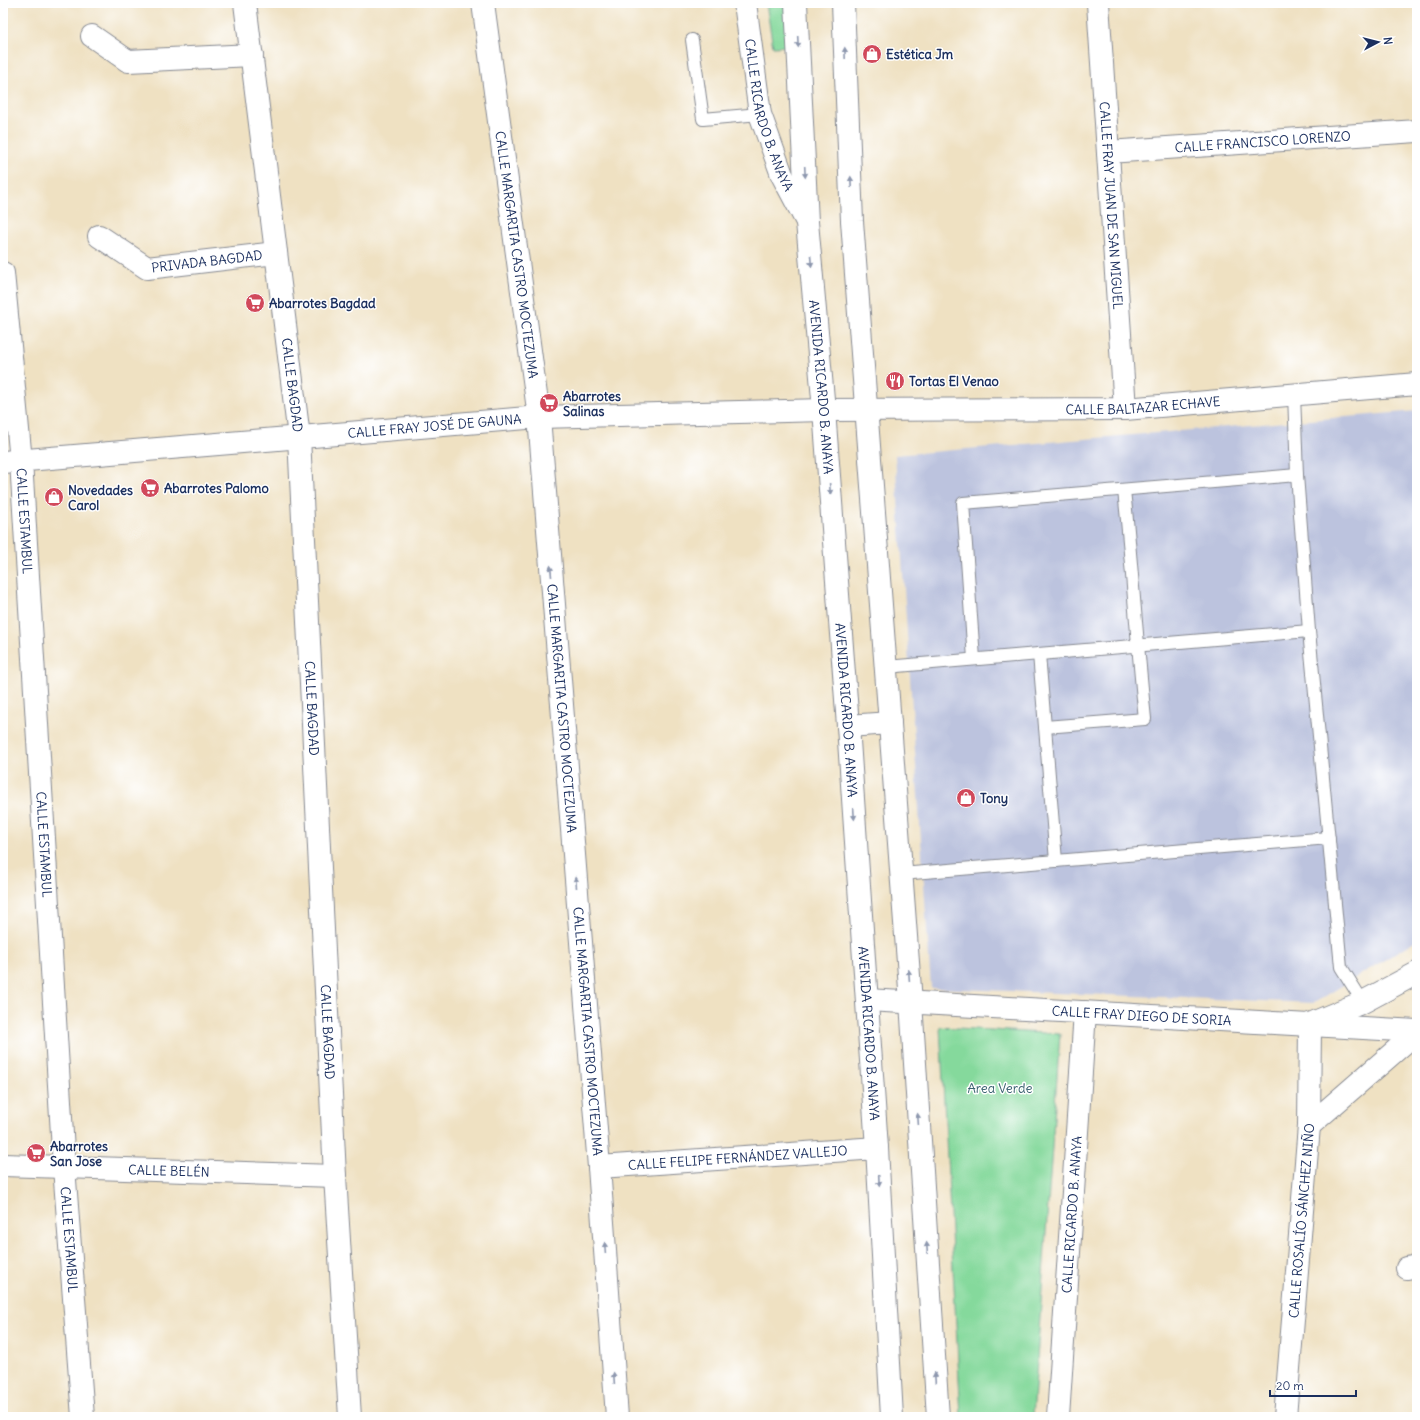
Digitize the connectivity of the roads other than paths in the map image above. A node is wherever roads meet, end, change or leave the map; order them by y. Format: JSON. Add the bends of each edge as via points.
{"nodes":[{"id":1,"x":245,"y":3,"type":"edge"},
{"id":2,"x":482,"y":3,"type":"edge"},
{"id":3,"x":745,"y":3,"type":"edge"},
{"id":4,"x":796,"y":3,"type":"edge"},
{"id":5,"x":843,"y":3,"type":"edge"},
{"id":6,"x":1098,"y":3,"type":"edge"},
{"id":7,"x":92,"y":36,"type":"dead end"},
{"id":8,"x":692,"y":40,"type":"dead end"},
{"id":9,"x":252,"y":55,"type":"junction"},
{"id":10,"x":760,"y":114,"type":"junction"},
{"id":11,"x":1417,"y":131,"type":"edge"},
{"id":12,"x":1108,"y":152,"type":"junction"},
{"id":13,"x":807,"y":222,"type":"junction"},
{"id":14,"x":99,"y":236,"type":"dead end"},
{"id":15,"x":276,"y":253,"type":"junction"},
{"id":16,"x":3,"y":273,"type":"edge"},
{"id":17,"x":1417,"y":384,"type":"edge"},
{"id":18,"x":1294,"y":394,"type":"junction"},
{"id":19,"x":1124,"y":409,"type":"junction"},
{"id":20,"x":824,"y":410,"type":"junction"},
{"id":21,"x":867,"y":410,"type":"junction"},
{"id":22,"x":539,"y":417,"type":"junction"},
{"id":23,"x":300,"y":437,"type":"junction"},
{"id":24,"x":12,"y":461,"type":"edge"},
{"id":25,"x":1297,"y":475,"type":"junction"},
{"id":26,"x":1124,"y":490,"type":"junction"},
{"id":27,"x":1309,"y":631,"type":"junction"},
{"id":28,"x":1138,"y":646,"type":"junction"},
{"id":29,"x":1039,"y":654,"type":"junction"},
{"id":30,"x":974,"y":659,"type":"junction"},
{"id":31,"x":886,"y":667,"type":"junction"},
{"id":32,"x":890,"y":723,"type":"junction"},
{"id":33,"x":848,"y":726,"type":"junction"},
{"id":34,"x":1045,"y":727,"type":"junction"},
{"id":35,"x":1329,"y":838,"type":"junction"},
{"id":36,"x":1056,"y":861,"type":"junction"},
{"id":37,"x":901,"y":874,"type":"junction"},
{"id":38,"x":1417,"y":973,"type":"edge"},
{"id":39,"x":867,"y":1000,"type":"junction"},
{"id":40,"x":911,"y":1002,"type":"junction"},
{"id":41,"x":1363,"y":1002,"type":"junction"},
{"id":42,"x":1085,"y":1012,"type":"junction"},
{"id":43,"x":1310,"y":1024,"type":"junction"},
{"id":44,"x":1417,"y":1032,"type":"edge"},
{"id":45,"x":1309,"y":1126,"type":"junction"},
{"id":46,"x":877,"y":1148,"type":"junction"},
{"id":47,"x":3,"y":1165,"type":"edge"},
{"id":48,"x":64,"y":1167,"type":"junction"},
{"id":49,"x":599,"y":1167,"type":"junction"},
{"id":50,"x":335,"y":1176,"type":"junction"},
{"id":51,"x":83,"y":1417,"type":"edge"},
{"id":52,"x":350,"y":1417,"type":"edge"},
{"id":53,"x":617,"y":1417,"type":"edge"},
{"id":54,"x":892,"y":1417,"type":"edge"},
{"id":55,"x":938,"y":1417,"type":"edge"},
{"id":56,"x":1058,"y":1417,"type":"edge"},
{"id":57,"x":1285,"y":1417,"type":"edge"}],
"edges":[{"from":1,"to":9,"type":"street","name":"CALLE BAGDAD"},
{"from":2,"to":22,"type":"street","name":"CALLE MARGARITA CASTRO MOCTEZUMA"},
{"from":3,"to":10,"type":"street","name":"CALLE RICARDO B. ANAYA"},
{"from":4,"to":13,"type":"street","name":"AVENIDA RICARDO B. ANAYA","one_way":true},
{"from":21,"to":5,"type":"street","one_way":true,"via":[[852,221]]},
{"from":6,"to":12,"type":"street","name":"CALLE FRAY JUAN DE SAN MIGUEL"},
{"from":7,"to":9,"type":"street","via":[[128,61]]},
{"from":8,"to":10,"type":"lane","via":[[703,119]]},
{"from":9,"to":15,"type":"street","name":"CALLE BAGDAD"},
{"from":10,"to":13,"type":"street","name":"CALLE RICARDO B. ANAYA","via":[[782,175]]},
{"from":11,"to":12,"type":"street","name":"CALLE FRANCISCO LORENZO"},
{"from":12,"to":19,"type":"street","name":"CALLE FRAY JUAN DE SAN MIGUEL"},
{"from":13,"to":20,"type":"street","name":"AVENIDA RICARDO B. ANAYA","one_way":true},
{"from":14,"to":15,"type":"street","name":"PRIVADA BAGDAD","via":[[148,268]]},
{"from":15,"to":23,"type":"street","name":"CALLE BAGDAD"},
{"from":16,"to":24,"type":"street","name":"CALLE ESTAMBUL"},
{"from":17,"to":18,"type":"street","name":"CALLE BALTAZAR ECHAVE"},
{"from":18,"to":19,"type":"street","name":"CALLE BALTAZAR ECHAVE"},
{"from":18,"to":25,"type":"lane"},
{"from":19,"to":21,"type":"street","name":"CALLE BALTAZAR ECHAVE"},
{"from":20,"to":21,"type":"street","name":"CALLE FRAY JOSÉ DE GAUNA"},
{"from":20,"to":22,"type":"street","name":"CALLE FRAY JOSÉ DE GAUNA"},
{"from":20,"to":33,"type":"street","name":"AVENIDA RICARDO B. ANAYA","one_way":true},
{"from":21,"to":31,"type":"street"},
{"from":22,"to":23,"type":"street","name":"CALLE FRAY JOSÉ DE GAUNA"},
{"from":49,"to":22,"type":"street","name":"CALLE MARGARITA CASTRO MOCTEZUMA","one_way":true},
{"from":23,"to":24,"type":"street","name":"CALLE FRAY JOSÉ DE GAUNA"},
{"from":23,"to":50,"type":"street","name":"CALLE BAGDAD"},
{"from":24,"to":48,"type":"street","name":"CALLE ESTAMBUL"},
{"from":25,"to":26,"type":"lane"},
{"from":25,"to":27,"type":"lane"},
{"from":26,"to":28,"type":"lane"},
{"from":26,"to":30,"type":"lane","via":[[962,503]]},
{"from":27,"to":28,"type":"lane"},
{"from":27,"to":35,"type":"lane"},
{"from":28,"to":29,"type":"lane"},
{"from":28,"to":34,"type":"lane","via":[[1145,719]]},
{"from":29,"to":30,"type":"lane"},
{"from":29,"to":34,"type":"lane"},
{"from":30,"to":31,"type":"lane"},
{"from":31,"to":32,"type":"street"},
{"from":32,"to":33,"type":"street"},
{"from":32,"to":37,"type":"street"},
{"from":33,"to":39,"type":"street","name":"AVENIDA RICARDO B. ANAYA","one_way":true},
{"from":34,"to":36,"type":"lane"},
{"from":35,"to":36,"type":"lane"},
{"from":35,"to":41,"type":"lane","via":[[1341,967]]},
{"from":36,"to":37,"type":"lane"},
{"from":40,"to":37,"type":"street","one_way":true},
{"from":38,"to":41,"type":"street"},
{"from":39,"to":40,"type":"street","name":"CALLE FRAY DIEGO DE SORIA"},
{"from":39,"to":46,"type":"street","name":"AVENIDA RICARDO B. ANAYA"},
{"from":40,"to":42,"type":"street","name":"CALLE FRAY DIEGO DE SORIA"},
{"from":55,"to":40,"type":"street","one_way":true},
{"from":41,"to":43,"type":"street"},
{"from":42,"to":43,"type":"street","name":"CALLE FRAY DIEGO DE SORIA"},
{"from":42,"to":56,"type":"street","name":"CALLE RICARDO B. ANAYA"},
{"from":43,"to":44,"type":"street","name":"CALLE FRAY DIEGO DE SORIA"},
{"from":43,"to":45,"type":"street","name":"CALLE ROSALÍO SÁNCHEZ NIÑO"},
{"from":44,"to":45,"type":"street","name":"CALLE FRAY DIEGO DE SORIA"},
{"from":45,"to":57,"type":"street","name":"CALLE ROSALÍO SÁNCHEZ NIÑO"},
{"from":46,"to":49,"type":"street","name":"CALLE FELIPE FERNÁNDEZ VALLEJO"},
{"from":46,"to":54,"type":"street","name":"AVENIDA RICARDO B. ANAYA","one_way":true},
{"from":47,"to":48,"type":"street","name":"CALLE BELÉN"},
{"from":48,"to":50,"type":"street","name":"CALLE BELÉN"},
{"from":48,"to":51,"type":"street","name":"CALLE ESTAMBUL"},
{"from":53,"to":49,"type":"street","name":"CALLE MARGARITA CASTRO MOCTEZUMA","one_way":true},
{"from":50,"to":52,"type":"street","name":"CALLE BAGDAD"}]}
